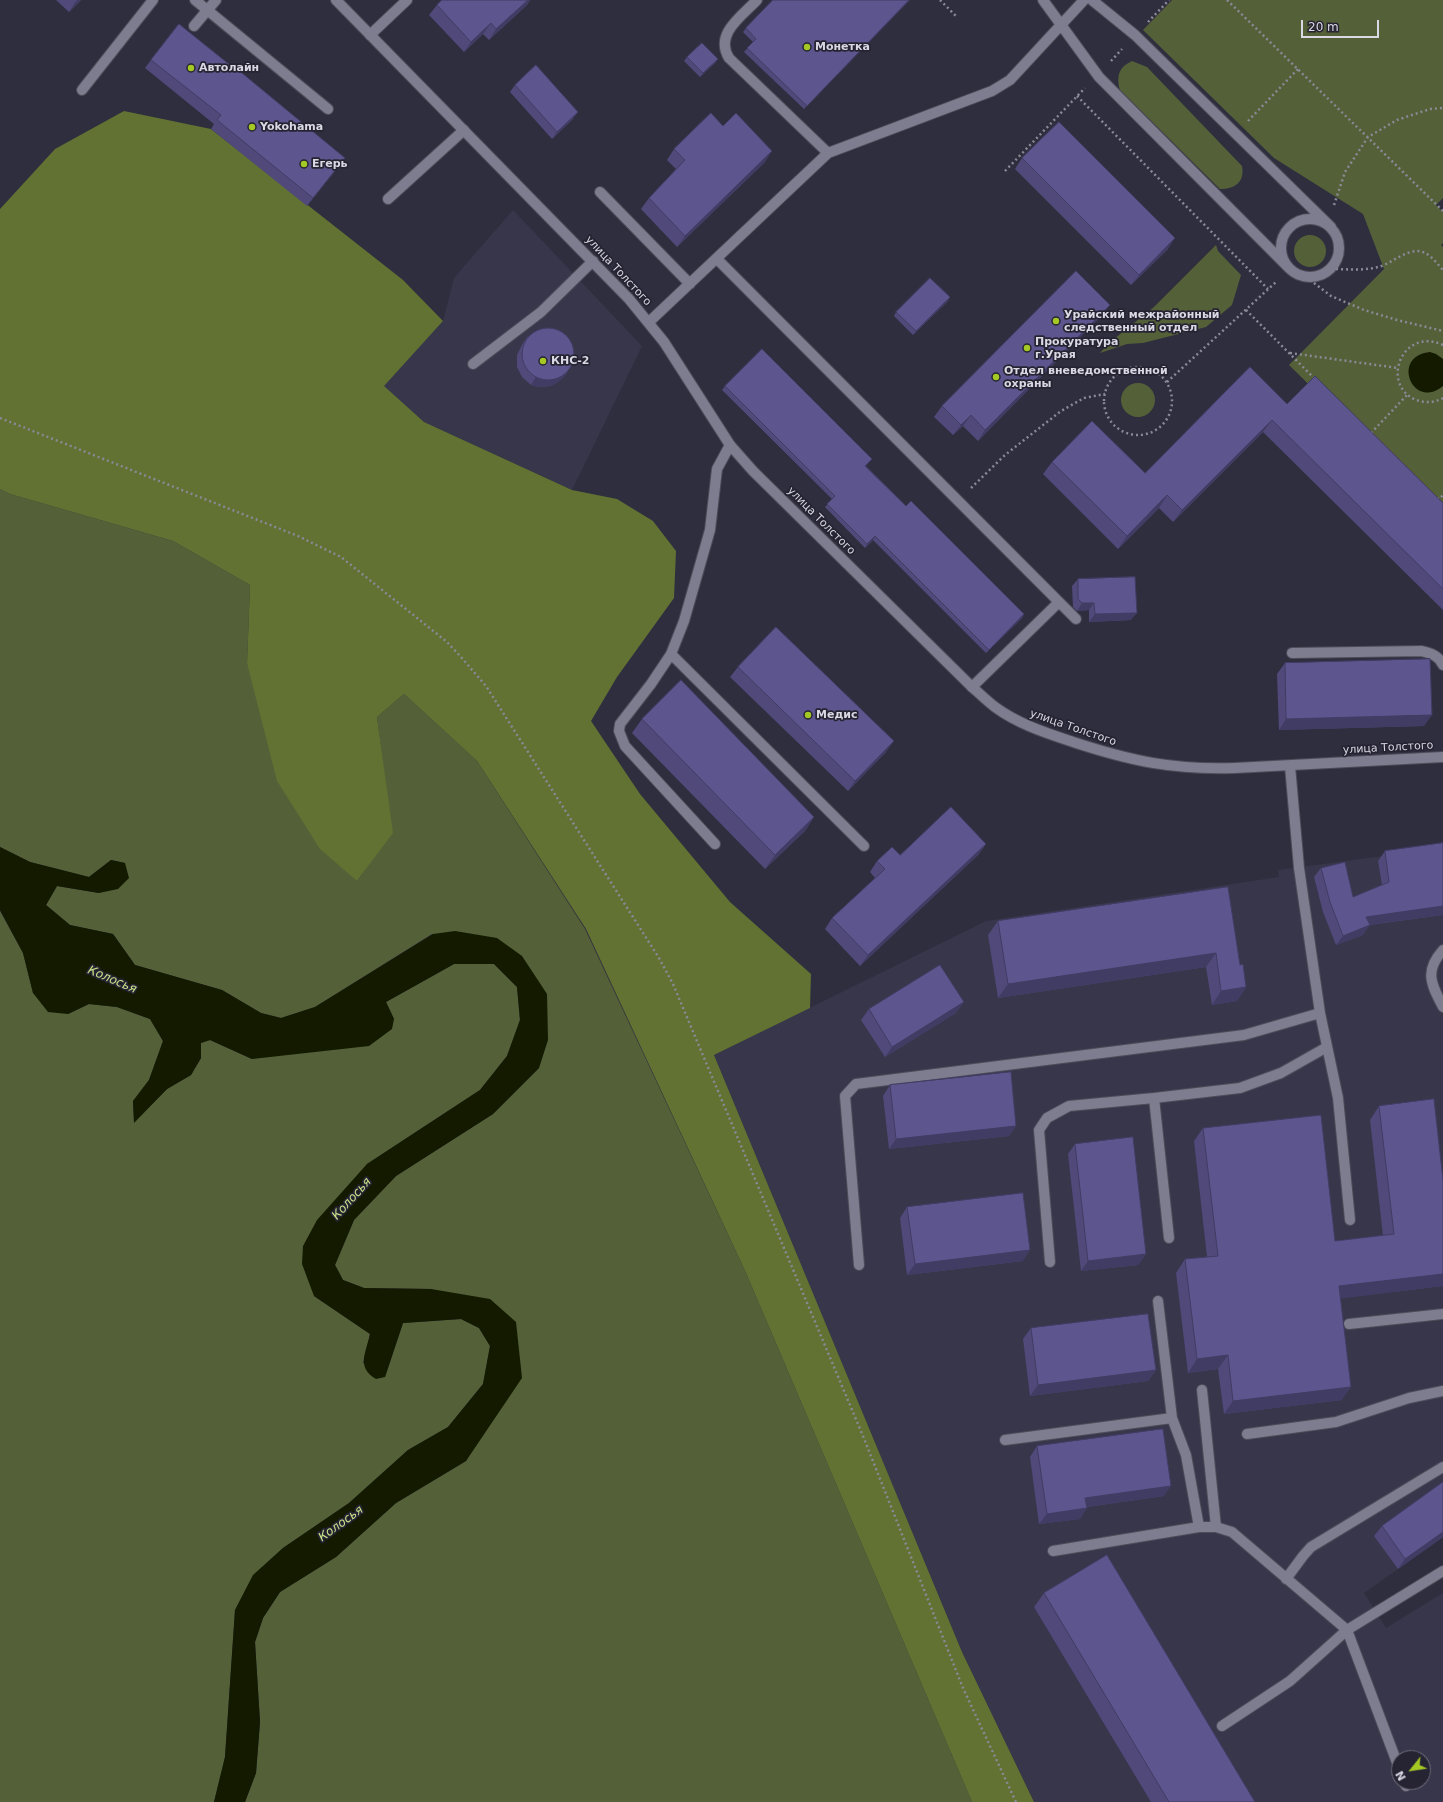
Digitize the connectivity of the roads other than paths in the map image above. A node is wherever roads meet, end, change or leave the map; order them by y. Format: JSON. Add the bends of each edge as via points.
{"nodes":[{"id":1,"x":153,"y":0,"type":"edge"},
{"id":2,"x":195,"y":0,"type":"edge"},
{"id":3,"x":216,"y":0,"type":"edge"},
{"id":4,"x":336,"y":0,"type":"edge"},
{"id":5,"x":407,"y":0,"type":"edge"},
{"id":6,"x":757,"y":0,"type":"edge"},
{"id":7,"x":1043,"y":0,"type":"edge"},
{"id":8,"x":1084,"y":0,"type":"edge"},
{"id":9,"x":1092,"y":0,"type":"edge"},
{"id":10,"x":208,"y":10,"type":"junction"},
{"id":11,"x":1061,"y":25,"type":"junction"},
{"id":12,"x":194,"y":26,"type":"dead end"},
{"id":13,"x":370,"y":35,"type":"junction"},
{"id":14,"x":82,"y":90,"type":"dead end"},
{"id":15,"x":328,"y":109,"type":"dead end"},
{"id":16,"x":464,"y":130,"type":"junction"},
{"id":17,"x":828,"y":153,"type":"junction"},
{"id":18,"x":600,"y":192,"type":"dead end"},
{"id":19,"x":388,"y":199,"type":"dead end"},
{"id":20,"x":1331,"y":227,"type":"junction"},
{"id":21,"x":717,"y":259,"type":"junction"},
{"id":22,"x":592,"y":261,"type":"junction"},
{"id":23,"x":1290,"y":269,"type":"junction"},
{"id":24,"x":690,"y":284,"type":"junction"},
{"id":25,"x":649,"y":322,"type":"junction"},
{"id":26,"x":472,"y":364,"type":"dead end"},
{"id":27,"x":730,"y":445,"type":"junction"},
{"id":28,"x":1059,"y":602,"type":"junction"},
{"id":29,"x":1076,"y":619,"type":"dead end"},
{"id":30,"x":1292,"y":653,"type":"dead end"},
{"id":31,"x":670,"y":654,"type":"junction"},
{"id":32,"x":1443,"y":665,"type":"edge"},
{"id":33,"x":972,"y":687,"type":"junction"},
{"id":34,"x":1443,"y":757,"type":"edge"},
{"id":35,"x":1290,"y":766,"type":"junction"},
{"id":36,"x":715,"y":844,"type":"dead end"},
{"id":37,"x":864,"y":846,"type":"dead end"},
{"id":38,"x":1443,"y":950,"type":"edge"},
{"id":39,"x":1443,"y":1006,"type":"edge"},
{"id":40,"x":1320,"y":1013,"type":"junction"},
{"id":41,"x":1327,"y":1047,"type":"junction"},
{"id":42,"x":1154,"y":1098,"type":"junction"},
{"id":43,"x":1350,"y":1220,"type":"dead end"},
{"id":44,"x":1169,"y":1238,"type":"dead end"},
{"id":45,"x":1050,"y":1262,"type":"dead end"},
{"id":46,"x":860,"y":1265,"type":"dead end"},
{"id":47,"x":1158,"y":1301,"type":"dead end"},
{"id":48,"x":1443,"y":1314,"type":"edge"},
{"id":49,"x":1348,"y":1324,"type":"dead end"},
{"id":50,"x":1202,"y":1390,"type":"dead end"},
{"id":51,"x":1443,"y":1391,"type":"edge"},
{"id":52,"x":1172,"y":1418,"type":"junction"},
{"id":53,"x":1247,"y":1434,"type":"dead end"},
{"id":54,"x":1005,"y":1440,"type":"dead end"},
{"id":55,"x":1443,"y":1467,"type":"edge"},
{"id":56,"x":1199,"y":1527,"type":"junction"},
{"id":57,"x":1216,"y":1527,"type":"junction"},
{"id":58,"x":1053,"y":1551,"type":"dead end"},
{"id":59,"x":1443,"y":1571,"type":"edge"},
{"id":60,"x":1286,"y":1579,"type":"junction"},
{"id":61,"x":1347,"y":1630,"type":"junction"},
{"id":62,"x":1222,"y":1726,"type":"dead end"},
{"id":63,"x":1392,"y":1750,"type":"edge"}],
"edges":[{"from":1,"to":14,"type":"street"},
{"from":2,"to":10,"type":"street"},
{"from":3,"to":10,"type":"street"},
{"from":4,"to":13,"type":"street","name":"улица Толстого"},
{"from":5,"to":13,"type":"street"},
{"from":6,"to":17,"type":"street","via":[[726,34],[724,50],[729,58]]},
{"from":7,"to":11,"type":"street"},
{"from":8,"to":11,"type":"street"},
{"from":9,"to":20,"type":"street","via":[[1135,35]]},
{"from":10,"to":12,"type":"street"},
{"from":10,"to":15,"type":"street"},
{"from":11,"to":17,"type":"street","via":[[1010,80],[992,91]]},
{"from":11,"to":23,"type":"street","via":[[1099,77]]},
{"from":13,"to":16,"type":"street","name":"улица Толстого"},
{"from":16,"to":19,"type":"street"},
{"from":16,"to":22,"type":"street","name":"улица Толстого"},
{"from":17,"to":21,"type":"street"},
{"from":18,"to":24,"type":"street"},
{"from":20,"to":23,"type":"street","via":[[1340,248],[1338,259],[1331,269],[1322,275],[1306,277],[1299,276]]},
{"from":20,"to":23,"type":"street","via":[[1310,218],[1298,221],[1289,228],[1283,237],[1281,248],[1283,260]]},
{"from":21,"to":24,"type":"street"},
{"from":21,"to":28,"type":"street"},
{"from":22,"to":25,"type":"street","name":"улица Толстого"},
{"from":22,"to":26,"type":"street","via":[[541,312]]},
{"from":24,"to":25,"type":"street"},
{"from":25,"to":27,"type":"street","name":"улица Толстого"},
{"from":27,"to":31,"type":"street","via":[[717,469],[710,530],[684,621]]},
{"from":27,"to":33,"type":"street","name":"улица Толстого","via":[[753,471]]},
{"from":28,"to":29,"type":"street"},
{"from":28,"to":33,"type":"street"},
{"from":30,"to":32,"type":"street","via":[[1421,651],[1432,654]]},
{"from":31,"to":36,"type":"street","via":[[620,724],[619,731],[625,746]]},
{"from":31,"to":37,"type":"street"},
{"from":33,"to":35,"type":"street","name":"улица Толстого","via":[[995,707],[1023,724],[1124,758],[1202,770]]},
{"from":34,"to":35,"type":"street","name":"улица Толстого"},
{"from":35,"to":40,"type":"street","via":[[1299,868]]},
{"from":38,"to":39,"type":"street","via":[[1434,959],[1431,972],[1433,987]]},
{"from":40,"to":41,"type":"street"},
{"from":40,"to":46,"type":"street","via":[[1244,1035],[856,1084],[845,1096]]},
{"from":41,"to":42,"type":"street","via":[[1281,1073],[1240,1088]]},
{"from":41,"to":43,"type":"street","via":[[1338,1098]]},
{"from":42,"to":44,"type":"street"},
{"from":42,"to":45,"type":"street","via":[[1069,1106],[1047,1118],[1038,1130]]},
{"from":47,"to":52,"type":"street"},
{"from":48,"to":49,"type":"street"},
{"from":50,"to":57,"type":"street"},
{"from":51,"to":53,"type":"street","via":[[1409,1398],[1324,1425]]},
{"from":52,"to":54,"type":"street"},
{"from":52,"to":56,"type":"street","via":[[1186,1455]]},
{"from":55,"to":60,"type":"street","via":[[1311,1547]]},
{"from":56,"to":57,"type":"street"},
{"from":56,"to":58,"type":"street"},
{"from":57,"to":60,"type":"street","via":[[1232,1532]]},
{"from":59,"to":61,"type":"street"},
{"from":60,"to":61,"type":"street"},
{"from":61,"to":62,"type":"street","via":[[1290,1680]]},
{"from":61,"to":63,"type":"street"}]}
